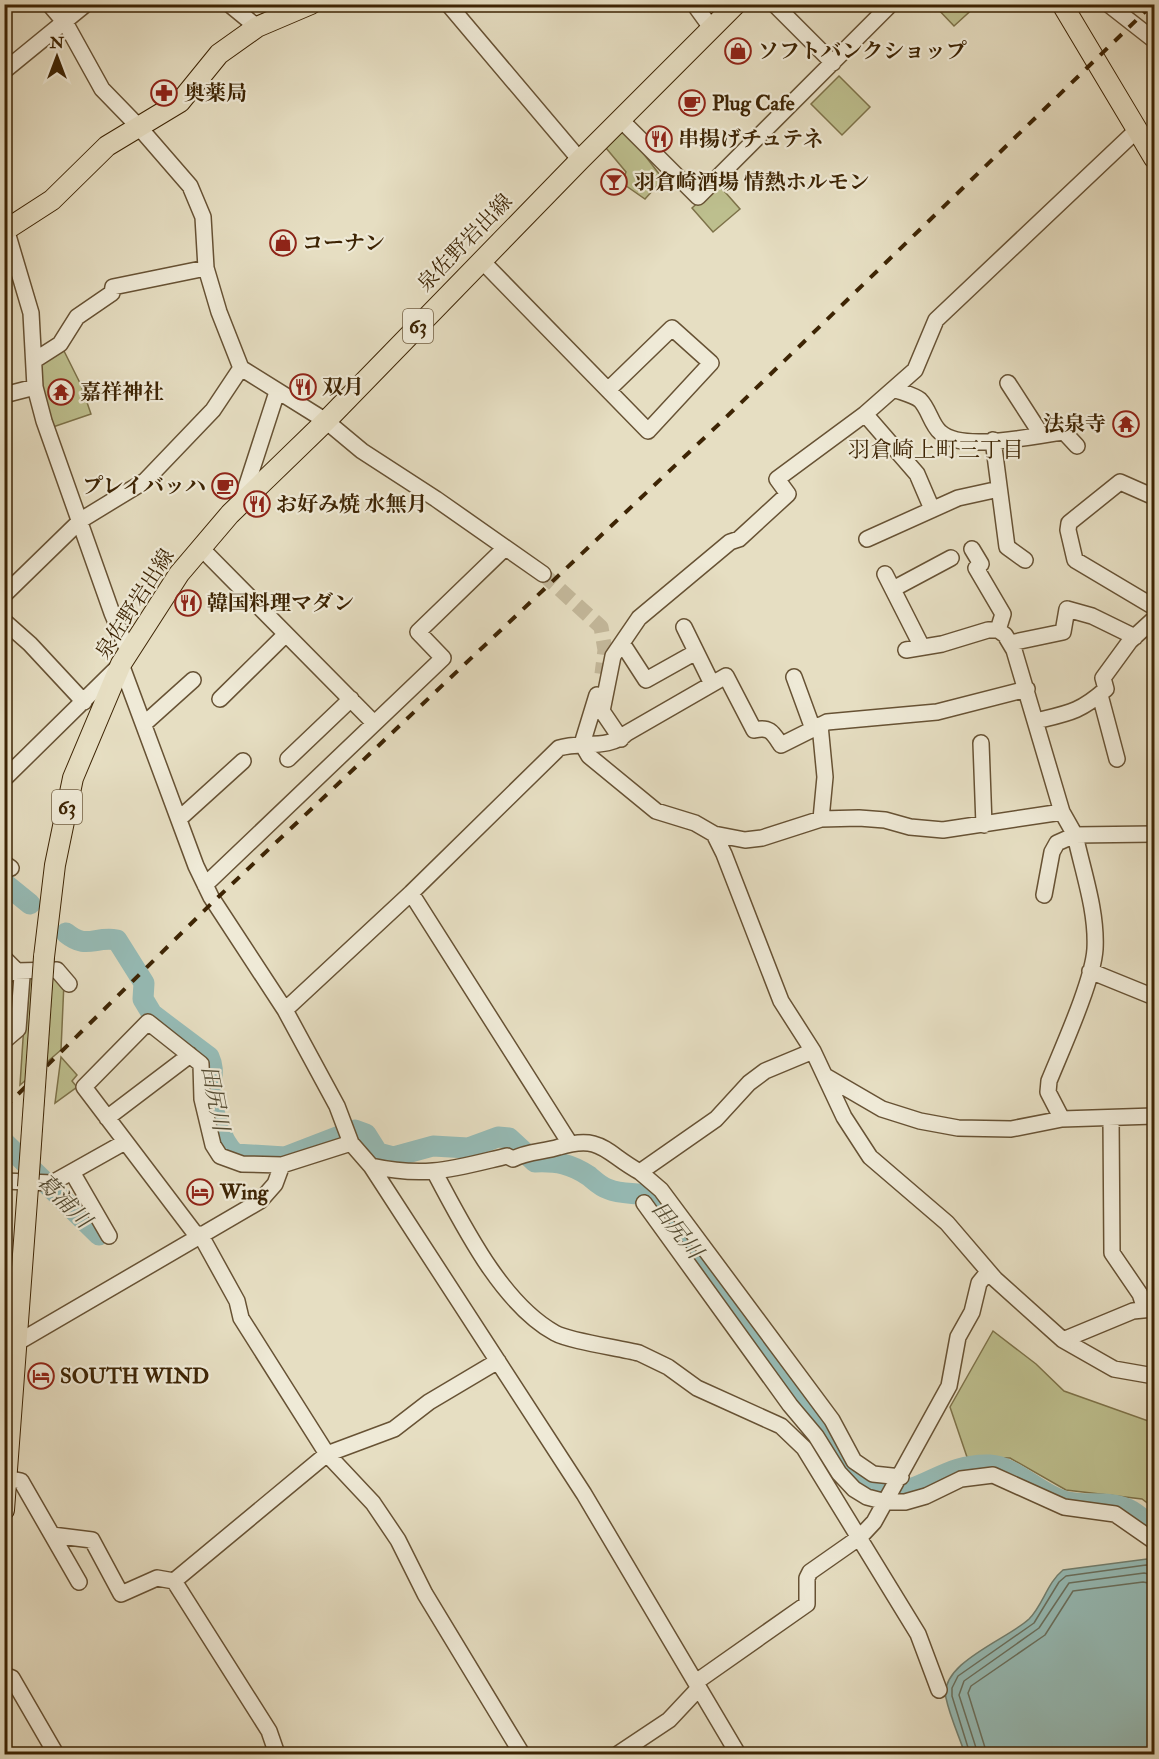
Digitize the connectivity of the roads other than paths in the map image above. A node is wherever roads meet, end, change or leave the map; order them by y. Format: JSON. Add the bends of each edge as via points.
{"nodes":[{"id":1,"x":49,"y":4,"type":"edge"},
{"id":2,"x":86,"y":4,"type":"edge"},
{"id":3,"x":229,"y":4,"type":"edge"},
{"id":4,"x":311,"y":4,"type":"edge"},
{"id":5,"x":448,"y":4,"type":"edge"},
{"id":6,"x":694,"y":4,"type":"edge"},
{"id":7,"x":736,"y":4,"type":"edge"},
{"id":8,"x":774,"y":4,"type":"edge"},
{"id":9,"x":891,"y":4,"type":"edge"},
{"id":10,"x":1062,"y":4,"type":"edge"},
{"id":11,"x":1108,"y":4,"type":"edge"},
{"id":12,"x":66,"y":24,"type":"junction"},
{"id":13,"x":257,"y":27,"type":"junction"},
{"id":14,"x":712,"y":29,"type":"junction"},
{"id":15,"x":1155,"y":40,"type":"edge"},
{"id":16,"x":833,"y":63,"type":"junction"},
{"id":17,"x":4,"y":71,"type":"edge"},
{"id":18,"x":620,"y":119,"type":"junction"},
{"id":19,"x":138,"y":126,"type":"junction"},
{"id":20,"x":1138,"y":129,"type":"junction"},
{"id":21,"x":1155,"y":158,"type":"edge"},
{"id":22,"x":580,"y":160,"type":"junction"},
{"id":23,"x":6,"y":227,"type":"edge"},
{"id":24,"x":482,"y":260,"type":"junction"},
{"id":25,"x":206,"y":268,"type":"junction"},
{"id":26,"x":35,"y":360,"type":"junction"},
{"id":27,"x":241,"y":368,"type":"junction"},
{"id":28,"x":1008,"y":383,"type":"dead end"},
{"id":29,"x":35,"y":387,"type":"junction"},
{"id":30,"x":894,"y":389,"type":"junction"},
{"id":31,"x":608,"y":390,"type":"junction"},
{"id":32,"x":276,"y":392,"type":"junction"},
{"id":33,"x":4,"y":395,"type":"edge"},
{"id":34,"x":865,"y":414,"type":"junction"},
{"id":35,"x":326,"y":421,"type":"junction"},
{"id":36,"x":1041,"y":434,"type":"junction"},
{"id":37,"x":993,"y":440,"type":"junction"},
{"id":38,"x":1077,"y":446,"type":"dead end"},
{"id":39,"x":999,"y":489,"type":"junction"},
{"id":40,"x":1155,"y":497,"type":"edge"},
{"id":41,"x":241,"y":503,"type":"junction"},
{"id":42,"x":932,"y":509,"type":"junction"},
{"id":43,"x":81,"y":520,"type":"junction"},
{"id":44,"x":867,"y":539,"type":"dead end"},
{"id":45,"x":201,"y":548,"type":"junction"},
{"id":46,"x":505,"y":548,"type":"junction"},
{"id":47,"x":972,"y":549,"type":"dead end"},
{"id":48,"x":951,"y":558,"type":"dead end"},
{"id":49,"x":1025,"y":560,"type":"dead end"},
{"id":50,"x":543,"y":574,"type":"tunnel mouth"},
{"id":51,"x":885,"y":574,"type":"dead end"},
{"id":52,"x":892,"y":589,"type":"junction"},
{"id":53,"x":4,"y":595,"type":"edge"},
{"id":54,"x":1155,"y":607,"type":"edge"},
{"id":55,"x":1155,"y":619,"type":"edge"},
{"id":56,"x":4,"y":621,"type":"edge"},
{"id":57,"x":684,"y":627,"type":"dead end"},
{"id":58,"x":998,"y":630,"type":"junction"},
{"id":59,"x":286,"y":634,"type":"junction"},
{"id":60,"x":1135,"y":637,"type":"junction"},
{"id":61,"x":622,"y":643,"type":"junction"},
{"id":62,"x":1010,"y":643,"type":"junction"},
{"id":63,"x":922,"y":647,"type":"junction"},
{"id":64,"x":906,"y":650,"type":"dead end"},
{"id":65,"x":696,"y":652,"type":"junction"},
{"id":66,"x":124,"y":658,"type":"junction"},
{"id":67,"x":603,"y":674,"type":"tunnel mouth"},
{"id":68,"x":794,"y":677,"type":"dead end"},
{"id":69,"x":193,"y":680,"type":"dead end"},
{"id":70,"x":712,"y":684,"type":"junction"},
{"id":71,"x":1026,"y":689,"type":"junction"},
{"id":72,"x":1100,"y":695,"type":"junction"},
{"id":73,"x":220,"y":699,"type":"dead end"},
{"id":74,"x":351,"y":699,"type":"junction"},
{"id":75,"x":84,"y":702,"type":"junction"},
{"id":76,"x":1036,"y":721,"type":"junction"},
{"id":77,"x":374,"y":723,"type":"junction"},
{"id":78,"x":144,"y":724,"type":"junction"},
{"id":79,"x":817,"y":727,"type":"junction"},
{"id":80,"x":621,"y":739,"type":"junction"},
{"id":81,"x":981,"y":743,"type":"dead end"},
{"id":82,"x":582,"y":744,"type":"junction"},
{"id":83,"x":288,"y":759,"type":"dead end"},
{"id":84,"x":1117,"y":759,"type":"dead end"},
{"id":85,"x":243,"y":760,"type":"dead end"},
{"id":86,"x":4,"y":778,"type":"edge"},
{"id":87,"x":1062,"y":812,"type":"junction"},
{"id":88,"x":179,"y":819,"type":"junction"},
{"id":89,"x":821,"y":819,"type":"junction"},
{"id":90,"x":984,"y":825,"type":"junction"},
{"id":91,"x":714,"y":834,"type":"junction"},
{"id":92,"x":1155,"y":834,"type":"edge"},
{"id":93,"x":1075,"y":835,"type":"junction"},
{"id":94,"x":205,"y":885,"type":"junction"},
{"id":95,"x":411,"y":893,"type":"junction"},
{"id":96,"x":1044,"y":895,"type":"dead end"},
{"id":97,"x":4,"y":958,"type":"edge"},
{"id":98,"x":1090,"y":971,"type":"junction"},
{"id":99,"x":10,"y":973,"type":"edge"},
{"id":100,"x":69,"y":984,"type":"dead end"},
{"id":101,"x":1155,"y":997,"type":"edge"},
{"id":102,"x":285,"y":1010,"type":"junction"},
{"id":103,"x":4,"y":1041,"type":"edge"},
{"id":104,"x":813,"y":1051,"type":"junction"},
{"id":105,"x":190,"y":1055,"type":"junction"},
{"id":106,"x":827,"y":1077,"type":"junction"},
{"id":107,"x":1155,"y":1116,"type":"edge"},
{"id":108,"x":107,"y":1118,"type":"junction"},
{"id":109,"x":1111,"y":1118,"type":"junction"},
{"id":110,"x":1062,"y":1119,"type":"junction"},
{"id":111,"x":350,"y":1140,"type":"junction"},
{"id":112,"x":125,"y":1142,"type":"junction"},
{"id":113,"x":569,"y":1142,"type":"junction"},
{"id":114,"x":282,"y":1165,"type":"junction"},
{"id":115,"x":371,"y":1166,"type":"junction"},
{"id":116,"x":72,"y":1172,"type":"junction"},
{"id":117,"x":640,"y":1172,"type":"junction"},
{"id":118,"x":435,"y":1173,"type":"junction"},
{"id":119,"x":4,"y":1181,"type":"edge"},
{"id":120,"x":644,"y":1203,"type":"dead end"},
{"id":121,"x":198,"y":1235,"type":"junction"},
{"id":122,"x":109,"y":1236,"type":"dead end"},
{"id":123,"x":988,"y":1272,"type":"junction"},
{"id":124,"x":1150,"y":1309,"type":"edge"},
{"id":125,"x":1063,"y":1340,"type":"junction"},
{"id":126,"x":11,"y":1353,"type":"edge"},
{"id":127,"x":498,"y":1361,"type":"junction"},
{"id":128,"x":1155,"y":1376,"type":"edge"},
{"id":129,"x":7,"y":1445,"type":"edge"},
{"id":130,"x":327,"y":1454,"type":"junction"},
{"id":131,"x":901,"y":1477,"type":"junction"},
{"id":132,"x":6,"y":1478,"type":"junction"},
{"id":133,"x":886,"y":1502,"type":"junction"},
{"id":134,"x":4,"y":1510,"type":"edge"},
{"id":135,"x":52,"y":1535,"type":"junction"},
{"id":136,"x":860,"y":1537,"type":"junction"},
{"id":137,"x":1155,"y":1541,"type":"edge"},
{"id":138,"x":174,"y":1581,"type":"junction"},
{"id":139,"x":78,"y":1582,"type":"dead end"},
{"id":140,"x":4,"y":1675,"type":"edge"},
{"id":141,"x":698,"y":1685,"type":"junction"},
{"id":142,"x":939,"y":1690,"type":"dead end"},
{"id":143,"x":56,"y":1755,"type":"edge"},
{"id":144,"x":277,"y":1755,"type":"edge"},
{"id":145,"x":522,"y":1755,"type":"edge"},
{"id":146,"x":618,"y":1755,"type":"edge"},
{"id":147,"x":738,"y":1755,"type":"edge"}],
"edges":[{"from":1,"to":12,"type":"street"},
{"from":2,"to":12,"type":"street"},
{"from":3,"to":13,"type":"street"},
{"from":4,"to":13,"type":"main road"},
{"from":5,"to":22,"type":"street"},
{"from":6,"to":14,"type":"street"},
{"from":7,"to":14,"type":"main road","name":"泉佐野岩出線","number":"63"},
{"from":8,"to":16,"type":"street"},
{"from":9,"to":16,"type":"street"},
{"from":10,"to":20,"type":"main road"},
{"from":11,"to":15,"type":"street"},
{"from":12,"to":17,"type":"street"},
{"from":12,"to":19,"type":"street","via":[[96,82]]},
{"from":13,"to":19,"type":"main road","via":[[219,54],[180,102]]},
{"from":14,"to":18,"type":"main road","name":"泉佐野岩出線","number":"63"},
{"from":16,"to":18,"type":"street","via":[[698,197]]},
{"from":18,"to":22,"type":"main road","name":"泉佐野岩出線","number":"63"},
{"from":19,"to":23,"type":"main road","via":[[107,146],[52,200]]},
{"from":19,"to":25,"type":"street","via":[[190,186],[203,218]]},
{"from":20,"to":21,"type":"main road"},
{"from":20,"to":30,"type":"street","via":[[936,320],[915,370]]},
{"from":22,"to":24,"type":"main road","name":"泉佐野岩出線","number":"63"},
{"from":23,"to":26,"type":"street","via":[[31,313]]},
{"from":24,"to":31,"type":"street"},
{"from":24,"to":35,"type":"main road","name":"泉佐野岩出線","number":"63"},
{"from":25,"to":26,"type":"street","via":[[113,287],[112,293],[77,317],[60,344]]},
{"from":25,"to":27,"type":"street"},
{"from":26,"to":29,"type":"street"},
{"from":27,"to":32,"type":"street"},
{"from":27,"to":43,"type":"street","via":[[213,411],[145,481]]},
{"from":28,"to":36,"type":"street"},
{"from":29,"to":33,"type":"street"},
{"from":29,"to":43,"type":"street"},
{"from":30,"to":34,"type":"street"},
{"from":30,"to":37,"type":"street","via":[[920,400],[938,431],[948,438],[960,442]]},
{"from":31,"to":31,"type":"street","via":[[672,328],[711,363],[648,432]]},
{"from":32,"to":35,"type":"street"},
{"from":32,"to":41,"type":"street"},
{"from":34,"to":42,"type":"street","via":[[917,474]]},
{"from":34,"to":61,"type":"street","via":[[777,479],[788,494],[739,539],[730,542],[639,618]]},
{"from":35,"to":41,"type":"main road","name":"泉佐野岩出線","number":"63"},
{"from":35,"to":46,"type":"street","via":[[362,451]]},
{"from":36,"to":37,"type":"street"},
{"from":36,"to":38,"type":"street","via":[[1064,432]]},
{"from":37,"to":39,"type":"street"},
{"from":39,"to":42,"type":"street","via":[[958,498]]},
{"from":39,"to":49,"type":"street","via":[[1008,548]]},
{"from":40,"to":54,"type":"street","via":[[1120,482],[1073,518],[1068,530],[1075,560]]},
{"from":41,"to":45,"type":"main road","name":"泉佐野岩出線","number":"63"},
{"from":42,"to":44,"type":"street"},
{"from":43,"to":53,"type":"street"},
{"from":43,"to":66,"type":"street"},
{"from":45,"to":59,"type":"street"},
{"from":45,"to":66,"type":"main road","name":"泉佐野岩出線","number":"63","via":[[179,574]]},
{"from":46,"to":50,"type":"street"},
{"from":46,"to":77,"type":"street","via":[[418,632],[443,658]]},
{"from":47,"to":58,"type":"street","via":[[981,564],[976,568],[1003,614]]},
{"from":48,"to":52,"type":"street"},
{"from":51,"to":52,"type":"street"},
{"from":52,"to":63,"type":"street"},
{"from":55,"to":60,"type":"street"},
{"from":56,"to":75,"type":"street"},
{"from":57,"to":65,"type":"street"},
{"from":58,"to":62,"type":"street"},
{"from":58,"to":63,"type":"street"},
{"from":59,"to":73,"type":"street"},
{"from":59,"to":74,"type":"street"},
{"from":60,"to":62,"type":"street","via":[[1092,616],[1067,609],[1063,632]]},
{"from":60,"to":72,"type":"street","via":[[1103,678],[1106,689]]},
{"from":61,"to":65,"type":"street","via":[[646,680]]},
{"from":61,"to":80,"type":"street","via":[[613,656],[602,711]]},
{"from":62,"to":71,"type":"street"},
{"from":63,"to":64,"type":"street"},
{"from":65,"to":70,"type":"street"},
{"from":66,"to":75,"type":"street"},
{"from":66,"to":78,"type":"street"},
{"from":66,"to":126,"type":"main road","name":"泉佐野岩出線","number":"63","bridge":true,"via":[[74,778],[55,865]]},
{"from":67,"to":82,"type":"street"},
{"from":68,"to":79,"type":"street"},
{"from":69,"to":78,"type":"street"},
{"from":70,"to":79,"type":"street","via":[[726,676],[754,730],[763,727],[772,731],[781,746]]},
{"from":70,"to":80,"type":"street"},
{"from":71,"to":76,"type":"street"},
{"from":71,"to":79,"type":"street","via":[[937,712],[827,722]]},
{"from":72,"to":76,"type":"street","via":[[1077,711]]},
{"from":72,"to":84,"type":"street"},
{"from":74,"to":77,"type":"street"},
{"from":74,"to":83,"type":"street"},
{"from":75,"to":86,"type":"street"},
{"from":76,"to":87,"type":"street"},
{"from":77,"to":94,"type":"street"},
{"from":78,"to":88,"type":"street"},
{"from":79,"to":89,"type":"street","via":[[825,777]]},
{"from":80,"to":82,"type":"street"},
{"from":81,"to":90,"type":"street"},
{"from":82,"to":91,"type":"street","via":[[589,756],[656,811]]},
{"from":82,"to":95,"type":"street","via":[[559,748]]},
{"from":85,"to":88,"type":"street"},
{"from":87,"to":90,"type":"street"},
{"from":87,"to":93,"type":"street"},
{"from":88,"to":94,"type":"street"},
{"from":89,"to":90,"type":"street","via":[[885,820],[943,830]]},
{"from":89,"to":91,"type":"street","via":[[762,838],[745,840]]},
{"from":91,"to":104,"type":"street","via":[[781,1000]]},
{"from":92,"to":93,"type":"street"},
{"from":93,"to":96,"type":"street","via":[[1057,843],[1052,852]]},
{"from":93,"to":98,"type":"street","via":[[1094,924],[1095,951]]},
{"from":94,"to":102,"type":"street"},
{"from":95,"to":102,"type":"street"},
{"from":95,"to":113,"type":"street"},
{"from":97,"to":99,"type":"street"},
{"from":98,"to":101,"type":"street"},
{"from":98,"to":110,"type":"street","via":[[1049,1081],[1048,1092]]},
{"from":99,"to":100,"type":"street","via":[[57,970]]},
{"from":99,"to":103,"type":"street","via":[[22,976],[18,1029]]},
{"from":102,"to":111,"type":"street"},
{"from":104,"to":106,"type":"street"},
{"from":104,"to":117,"type":"street","via":[[765,1071],[716,1119]]},
{"from":105,"to":108,"type":"street"},
{"from":105,"to":108,"type":"street","via":[[148,1022],[84,1087]]},
{"from":105,"to":114,"type":"street","via":[[201,1064],[202,1099],[213,1145],[220,1156],[242,1164]]},
{"from":106,"to":110,"type":"street","via":[[882,1109],[958,1128],[1000,1129]]},
{"from":106,"to":123,"type":"street","via":[[844,1117],[870,1157],[947,1223]]},
{"from":107,"to":109,"type":"street"},
{"from":108,"to":112,"type":"street"},
{"from":109,"to":110,"type":"street"},
{"from":109,"to":124,"type":"street","via":[[1112,1253]]},
{"from":111,"to":114,"type":"street","via":[[297,1163]]},
{"from":111,"to":115,"type":"street"},
{"from":112,"to":116,"type":"street"},
{"from":112,"to":121,"type":"street"},
{"from":113,"to":117,"type":"street","via":[[586,1141],[604,1148]]},
{"from":113,"to":118,"type":"street","via":[[513,1159],[507,1156]]},
{"from":114,"to":121,"type":"street","via":[[275,1184],[260,1201]]},
{"from":115,"to":118,"type":"street","via":[[405,1173]]},
{"from":115,"to":127,"type":"street"},
{"from":116,"to":119,"type":"street","via":[[52,1183]]},
{"from":116,"to":122,"type":"street"},
{"from":117,"to":131,"type":"street","via":[[661,1190],[821,1405],[854,1461],[873,1474]]},
{"from":118,"to":136,"type":"street","via":[[486,1264],[530,1315],[556,1334],[639,1353],[697,1388],[781,1426],[804,1448]]},
{"from":120,"to":133,"type":"street","via":[[816,1436],[839,1473],[854,1490]]},
{"from":121,"to":126,"type":"street"},
{"from":121,"to":130,"type":"street","via":[[237,1301],[241,1318]]},
{"from":123,"to":125,"type":"street"},
{"from":123,"to":131,"type":"street","via":[[958,1337],[949,1386]]},
{"from":124,"to":125,"type":"street","via":[[1133,1311]]},
{"from":125,"to":128,"type":"street","via":[[1114,1369]]},
{"from":126,"to":129,"type":"main road","name":"泉佐野岩出線","number":"63"},
{"from":127,"to":130,"type":"street","via":[[429,1402],[394,1429]]},
{"from":127,"to":141,"type":"street","via":[[584,1494]]},
{"from":129,"to":132,"type":"main road","name":"泉佐野岩出線","number":"63"},
{"from":130,"to":138,"type":"street"},
{"from":130,"to":145,"type":"street","via":[[373,1503],[398,1540],[425,1594]]},
{"from":131,"to":133,"type":"street"},
{"from":132,"to":134,"type":"main road","name":"泉佐野岩出線","number":"63"},
{"from":132,"to":135,"type":"street","via":[[21,1480]]},
{"from":133,"to":136,"type":"street"},
{"from":133,"to":137,"type":"street","via":[[905,1502],[961,1479],[993,1475],[1064,1507],[1115,1514]]},
{"from":135,"to":138,"type":"street","via":[[92,1540],[121,1594],[157,1578]]},
{"from":135,"to":139,"type":"street"},
{"from":136,"to":141,"type":"street","via":[[810,1572],[807,1604]]},
{"from":136,"to":142,"type":"street","via":[[918,1634]]},
{"from":138,"to":144,"type":"street","via":[[269,1731]]},
{"from":140,"to":143,"type":"street","via":[[12,1677]]},
{"from":141,"to":146,"type":"street","via":[[669,1720]]},
{"from":141,"to":147,"type":"street"}]}
